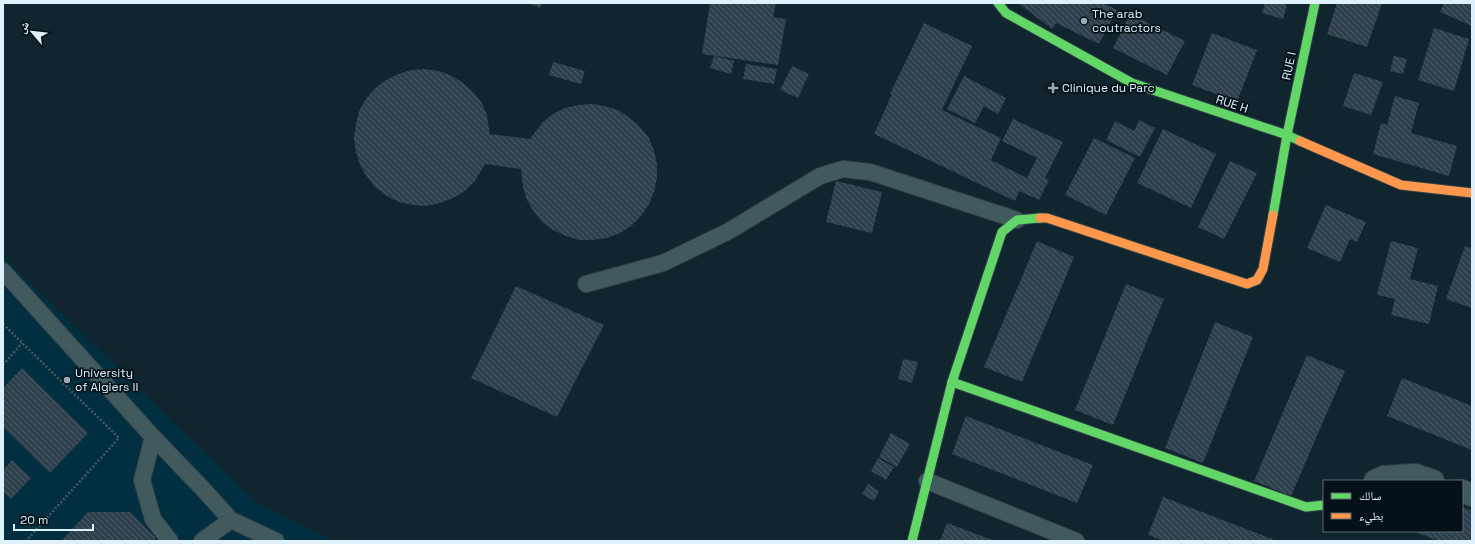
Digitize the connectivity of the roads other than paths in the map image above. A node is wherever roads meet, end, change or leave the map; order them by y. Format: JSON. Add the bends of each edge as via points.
{"nodes":[{"id":1,"x":998,"y":3,"type":"edge"},
{"id":2,"x":1315,"y":3,"type":"edge"},
{"id":3,"x":1287,"y":135,"type":"junction"},
{"id":4,"x":1472,"y":193,"type":"edge"},
{"id":5,"x":1017,"y":220,"type":"junction"},
{"id":6,"x":3,"y":271,"type":"edge"},
{"id":7,"x":586,"y":284,"type":"dead end"},
{"id":8,"x":952,"y":382,"type":"junction"},
{"id":9,"x":153,"y":437,"type":"junction"},
{"id":10,"x":1377,"y":480,"type":"edge"},
{"id":11,"x":1429,"y":480,"type":"edge"},
{"id":12,"x":927,"y":481,"type":"junction"},
{"id":13,"x":1323,"y":505,"type":"edge"},
{"id":14,"x":231,"y":520,"type":"junction"},
{"id":15,"x":170,"y":541,"type":"edge"},
{"id":16,"x":202,"y":541,"type":"edge"},
{"id":17,"x":276,"y":541,"type":"edge"},
{"id":18,"x":912,"y":541,"type":"edge"},
{"id":19,"x":1076,"y":541,"type":"edge"}],
"edges":[{"from":1,"to":3,"type":"street","name":"RUE H","via":[[1006,13],[1132,83]]},
{"from":2,"to":3,"type":"street","name":"RUE I"},
{"from":3,"to":4,"type":"street","name":"RUE H","via":[[1401,185]]},
{"from":3,"to":5,"type":"street","name":"RUE I","via":[[1263,269],[1257,280],[1247,284],[1047,218]]},
{"from":5,"to":7,"type":"lane","via":[[870,172],[842,168],[820,176],[728,231],[664,263]]},
{"from":5,"to":8,"type":"street","via":[[1002,232]]},
{"from":6,"to":9,"type":"lane"},
{"from":8,"to":12,"type":"street"},
{"from":8,"to":13,"type":"street","via":[[1306,507]]},
{"from":9,"to":14,"type":"lane"},
{"from":9,"to":15,"type":"lane","via":[[142,480],[153,519]]},
{"from":10,"to":11,"type":"street","via":[[1384,477],[1415,475]]},
{"from":12,"to":18,"type":"street"},
{"from":12,"to":19,"type":"lane"},
{"from":14,"to":16,"type":"lane"},
{"from":14,"to":17,"type":"lane"}]}
